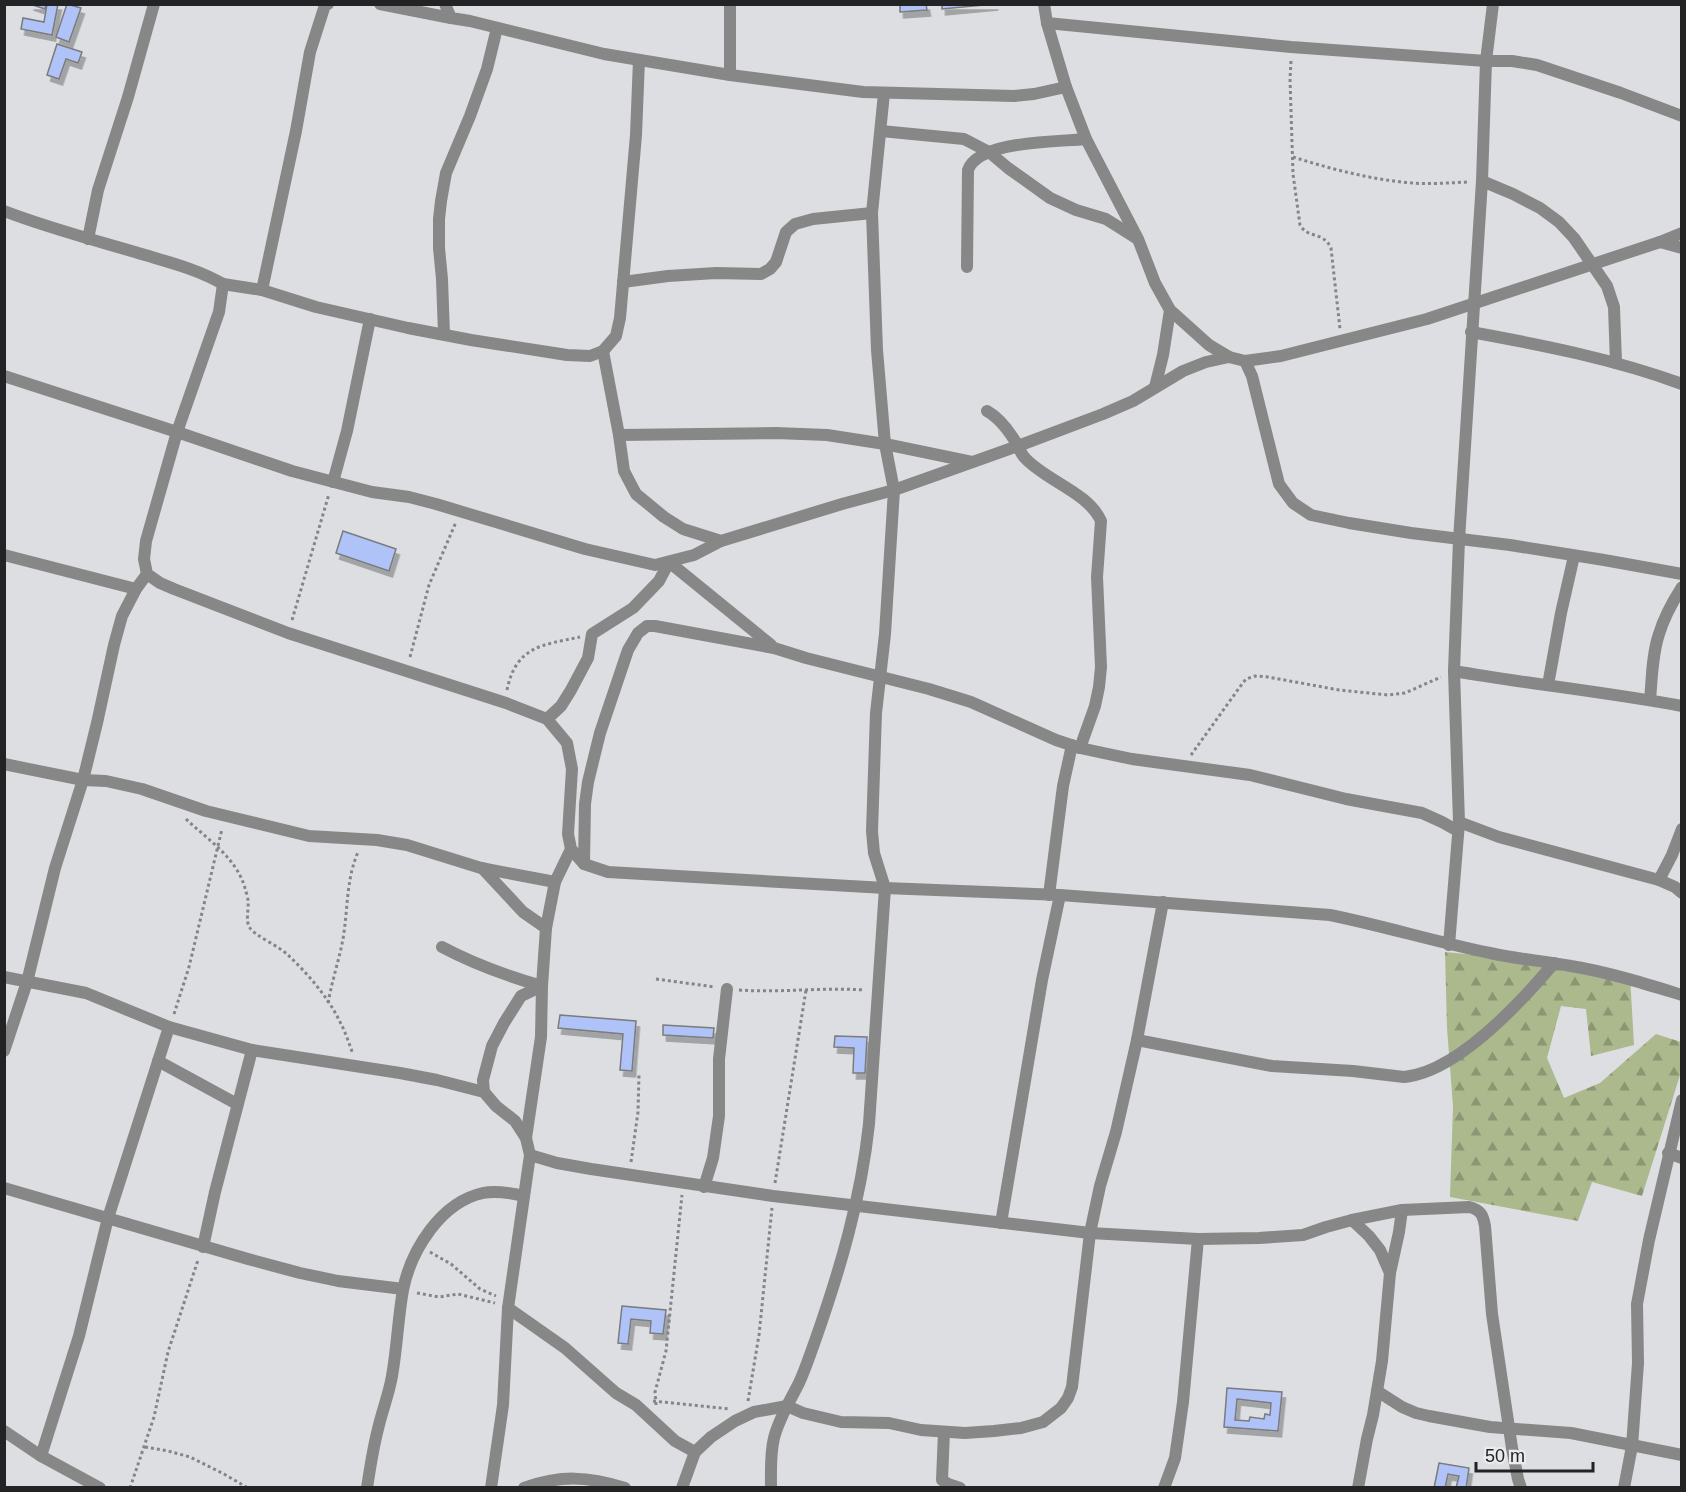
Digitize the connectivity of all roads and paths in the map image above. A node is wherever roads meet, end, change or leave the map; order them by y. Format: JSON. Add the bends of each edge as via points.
{"nodes":[{"id":1,"x":154,"y":4,"type":"edge"},
{"id":2,"x":312,"y":4,"type":"edge"},
{"id":3,"x":380,"y":4,"type":"edge"},
{"id":4,"x":445,"y":4,"type":"edge"},
{"id":5,"x":730,"y":4,"type":"edge"},
{"id":6,"x":1044,"y":4,"type":"edge"},
{"id":7,"x":1493,"y":4,"type":"edge"},
{"id":8,"x":326,"y":5,"type":"edge"},
{"id":9,"x":396,"y":6,"type":"edge"},
{"id":10,"x":451,"y":18,"type":"junction"},
{"id":11,"x":1047,"y":22,"type":"junction"},
{"id":12,"x":497,"y":28,"type":"junction"},
{"id":13,"x":1291,"y":47,"type":"junction"},
{"id":14,"x":639,"y":60,"type":"junction"},
{"id":15,"x":1486,"y":61,"type":"junction"},
{"id":16,"x":730,"y":75,"type":"junction"},
{"id":17,"x":1066,"y":87,"type":"junction"},
{"id":18,"x":884,"y":93,"type":"junction"},
{"id":19,"x":1682,"y":116,"type":"edge"},
{"id":20,"x":881,"y":131,"type":"junction"},
{"id":21,"x":1086,"y":139,"type":"junction"},
{"id":22,"x":989,"y":152,"type":"junction"},
{"id":23,"x":1293,"y":157,"type":"junction"},
{"id":24,"x":1482,"y":181,"type":"junction"},
{"id":25,"x":4,"y":211,"type":"edge"},
{"id":26,"x":872,"y":213,"type":"junction"},
{"id":27,"x":1682,"y":233,"type":"edge"},
{"id":28,"x":88,"y":238,"type":"junction"},
{"id":29,"x":1138,"y":239,"type":"junction"},
{"id":30,"x":1660,"y":242,"type":"junction"},
{"id":31,"x":1682,"y":248,"type":"edge"},
{"id":32,"x":1592,"y":264,"type":"junction"},
{"id":33,"x":967,"y":267,"type":"dead end"},
{"id":34,"x":623,"y":282,"type":"junction"},
{"id":35,"x":223,"y":284,"type":"junction"},
{"id":36,"x":262,"y":290,"type":"junction"},
{"id":37,"x":1473,"y":304,"type":"junction"},
{"id":38,"x":1170,"y":310,"type":"junction"},
{"id":39,"x":370,"y":319,"type":"junction"},
{"id":40,"x":1472,"y":332,"type":"junction"},
{"id":41,"x":444,"y":334,"type":"junction"},
{"id":42,"x":1341,"y":341,"type":"junction"},
{"id":43,"x":603,"y":351,"type":"junction"},
{"id":44,"x":1230,"y":357,"type":"junction"},
{"id":45,"x":1245,"y":361,"type":"junction"},
{"id":46,"x":1616,"y":363,"type":"junction"},
{"id":47,"x":4,"y":376,"type":"edge"},
{"id":48,"x":1682,"y":384,"type":"edge"},
{"id":49,"x":1155,"y":387,"type":"junction"},
{"id":50,"x":987,"y":411,"type":"dead end"},
{"id":51,"x":177,"y":432,"type":"junction"},
{"id":52,"x":619,"y":435,"type":"junction"},
{"id":53,"x":885,"y":444,"type":"junction"},
{"id":54,"x":1018,"y":446,"type":"junction"},
{"id":55,"x":973,"y":462,"type":"junction"},
{"id":56,"x":333,"y":482,"type":"junction"},
{"id":57,"x":894,"y":490,"type":"junction"},
{"id":58,"x":459,"y":512,"type":"junction"},
{"id":59,"x":1459,"y":540,"type":"junction"},
{"id":60,"x":721,"y":541,"type":"junction"},
{"id":61,"x":4,"y":555,"type":"edge"},
{"id":62,"x":1574,"y":556,"type":"junction"},
{"id":63,"x":669,"y":562,"type":"junction"},
{"id":64,"x":147,"y":574,"type":"junction"},
{"id":65,"x":1682,"y":574,"type":"edge"},
{"id":66,"x":1682,"y":586,"type":"edge"},
{"id":67,"x":136,"y":589,"type":"junction"},
{"id":68,"x":288,"y":633,"type":"junction"},
{"id":69,"x":592,"y":634,"type":"junction"},
{"id":70,"x":774,"y":648,"type":"junction"},
{"id":71,"x":406,"y":671,"type":"junction"},
{"id":72,"x":1454,"y":671,"type":"junction"},
{"id":73,"x":880,"y":677,"type":"junction"},
{"id":74,"x":1548,"y":685,"type":"junction"},
{"id":75,"x":1650,"y":700,"type":"junction"},
{"id":76,"x":506,"y":704,"type":"junction"},
{"id":77,"x":1682,"y":705,"type":"edge"},
{"id":78,"x":547,"y":719,"type":"junction"},
{"id":79,"x":1076,"y":747,"type":"junction"},
{"id":80,"x":4,"y":764,"type":"edge"},
{"id":81,"x":1184,"y":767,"type":"junction"},
{"id":82,"x":83,"y":780,"type":"junction"},
{"id":83,"x":173,"y":799,"type":"junction"},
{"id":84,"x":226,"y":816,"type":"junction"},
{"id":85,"x":1459,"y":827,"type":"junction"},
{"id":86,"x":1682,"y":829,"type":"edge"},
{"id":87,"x":363,"y":839,"type":"junction"},
{"id":88,"x":217,"y":846,"type":"junction"},
{"id":89,"x":571,"y":849,"type":"junction"},
{"id":90,"x":584,"y":864,"type":"junction"},
{"id":91,"x":481,"y":868,"type":"junction"},
{"id":92,"x":1659,"y":879,"type":"junction"},
{"id":93,"x":555,"y":882,"type":"junction"},
{"id":94,"x":885,"y":888,"type":"junction"},
{"id":95,"x":1682,"y":892,"type":"edge"},
{"id":96,"x":1055,"y":895,"type":"junction"},
{"id":97,"x":1163,"y":902,"type":"junction"},
{"id":98,"x":546,"y":928,"type":"junction"},
{"id":99,"x":1449,"y":945,"type":"junction"},
{"id":100,"x":442,"y":947,"type":"dead end"},
{"id":101,"x":1554,"y":963,"type":"junction"},
{"id":102,"x":4,"y":977,"type":"edge"},
{"id":103,"x":656,"y":979,"type":"dead end"},
{"id":104,"x":27,"y":982,"type":"junction"},
{"id":105,"x":543,"y":986,"type":"junction"},
{"id":106,"x":727,"y":989,"type":"junction"},
{"id":107,"x":806,"y":990,"type":"junction"},
{"id":108,"x":878,"y":991,"type":"junction"},
{"id":109,"x":1682,"y":995,"type":"edge"},
{"id":110,"x":328,"y":1003,"type":"junction"},
{"id":111,"x":170,"y":1027,"type":"junction"},
{"id":112,"x":1137,"y":1040,"type":"junction"},
{"id":113,"x":252,"y":1050,"type":"junction"},
{"id":114,"x":4,"y":1051,"type":"edge"},
{"id":115,"x":158,"y":1061,"type":"junction"},
{"id":116,"x":357,"y":1067,"type":"junction"},
{"id":117,"x":639,"y":1074,"type":"dead end"},
{"id":118,"x":483,"y":1092,"type":"junction"},
{"id":119,"x":1682,"y":1100,"type":"edge"},
{"id":120,"x":237,"y":1104,"type":"junction"},
{"id":121,"x":526,"y":1138,"type":"junction"},
{"id":122,"x":1668,"y":1153,"type":"junction"},
{"id":123,"x":530,"y":1155,"type":"junction"},
{"id":124,"x":1682,"y":1158,"type":"edge"},
{"id":125,"x":628,"y":1175,"type":"junction"},
{"id":126,"x":683,"y":1184,"type":"junction"},
{"id":127,"x":704,"y":1187,"type":"junction"},
{"id":128,"x":4,"y":1188,"type":"edge"},
{"id":129,"x":524,"y":1196,"type":"junction"},
{"id":130,"x":773,"y":1196,"type":"junction"},
{"id":131,"x":855,"y":1206,"type":"junction"},
{"id":132,"x":1402,"y":1210,"type":"junction"},
{"id":133,"x":108,"y":1218,"type":"junction"},
{"id":134,"x":1352,"y":1220,"type":"junction"},
{"id":135,"x":1001,"y":1223,"type":"junction"},
{"id":136,"x":1090,"y":1233,"type":"junction"},
{"id":137,"x":1198,"y":1239,"type":"junction"},
{"id":138,"x":421,"y":1244,"type":"junction"},
{"id":139,"x":203,"y":1247,"type":"junction"},
{"id":140,"x":1390,"y":1273,"type":"junction"},
{"id":141,"x":404,"y":1288,"type":"junction"},
{"id":142,"x":509,"y":1304,"type":"junction"},
{"id":143,"x":1377,"y":1391,"type":"junction"},
{"id":144,"x":655,"y":1401,"type":"junction"},
{"id":145,"x":787,"y":1406,"type":"junction"},
{"id":146,"x":656,"y":1407,"type":"dead end"},
{"id":147,"x":750,"y":1411,"type":"junction"},
{"id":148,"x":1509,"y":1428,"type":"junction"},
{"id":149,"x":4,"y":1431,"type":"edge"},
{"id":150,"x":944,"y":1432,"type":"junction"},
{"id":151,"x":1632,"y":1446,"type":"junction"},
{"id":152,"x":145,"y":1447,"type":"junction"},
{"id":153,"x":695,"y":1452,"type":"junction"},
{"id":154,"x":1682,"y":1455,"type":"edge"},
{"id":155,"x":41,"y":1456,"type":"junction"},
{"id":156,"x":1164,"y":1485,"type":"edge"},
{"id":157,"x":100,"y":1488,"type":"edge"},
{"id":158,"x":130,"y":1488,"type":"edge"},
{"id":159,"x":248,"y":1488,"type":"edge"},
{"id":160,"x":367,"y":1488,"type":"edge"},
{"id":161,"x":491,"y":1488,"type":"edge"},
{"id":162,"x":524,"y":1488,"type":"edge"},
{"id":163,"x":625,"y":1488,"type":"edge"},
{"id":164,"x":682,"y":1488,"type":"edge"},
{"id":165,"x":771,"y":1488,"type":"edge"},
{"id":166,"x":960,"y":1488,"type":"edge"},
{"id":167,"x":1358,"y":1488,"type":"edge"},
{"id":168,"x":1521,"y":1488,"type":"edge"},
{"id":169,"x":1624,"y":1488,"type":"edge"}],
"edges":[{"from":1,"to":28,"type":"street","via":[[98,190]]},
{"from":2,"to":8,"type":"street"},
{"from":3,"to":9,"type":"street"},
{"from":4,"to":10,"type":"street"},
{"from":5,"to":16,"type":"street"},
{"from":6,"to":11,"type":"street"},
{"from":7,"to":15,"type":"street"},
{"from":8,"to":36,"type":"street","via":[[310,52]]},
{"from":9,"to":10,"type":"street"},
{"from":10,"to":12,"type":"street"},
{"from":11,"to":13,"type":"street"},
{"from":11,"to":17,"type":"street"},
{"from":12,"to":14,"type":"street"},
{"from":12,"to":41,"type":"street","via":[[487,69],[446,173],[441,201],[439,248]]},
{"from":13,"to":15,"type":"street"},
{"from":13,"to":23,"type":"path"},
{"from":14,"to":16,"type":"street"},
{"from":14,"to":34,"type":"street"},
{"from":15,"to":19,"type":"street","via":[[1537,64]]},
{"from":15,"to":24,"type":"street"},
{"from":16,"to":18,"type":"street"},
{"from":17,"to":18,"type":"street","via":[[1014,96]]},
{"from":17,"to":21,"type":"street"},
{"from":18,"to":20,"type":"street"},
{"from":20,"to":22,"type":"street","via":[[964,139]]},
{"from":20,"to":26,"type":"street"},
{"from":21,"to":22,"type":"street","via":[[1027,143]]},
{"from":21,"to":29,"type":"street"},
{"from":22,"to":29,"type":"street","via":[[1050,198],[1106,219]]},
{"from":22,"to":33,"type":"street","via":[[971,163],[968,170]]},
{"from":23,"to":24,"type":"path","via":[[1402,182]]},
{"from":23,"to":42,"type":"path","via":[[1300,225],[1309,234],[1324,237],[1331,248]]},
{"from":24,"to":32,"type":"street","via":[[1540,208],[1574,238]]},
{"from":24,"to":37,"type":"street"},
{"from":25,"to":28,"type":"street"},
{"from":26,"to":34,"type":"street","via":[[795,224],[786,232],[776,262],[761,274],[716,273]]},
{"from":26,"to":53,"type":"street","via":[[876,340]]},
{"from":27,"to":30,"type":"street"},
{"from":28,"to":35,"type":"street","via":[[205,274]]},
{"from":29,"to":38,"type":"street"},
{"from":30,"to":31,"type":"street"},
{"from":30,"to":32,"type":"street"},
{"from":32,"to":37,"type":"street"},
{"from":32,"to":46,"type":"street","via":[[1607,286],[1614,307]]},
{"from":34,"to":43,"type":"street","via":[[615,336]]},
{"from":35,"to":36,"type":"street"},
{"from":35,"to":51,"type":"street","via":[[219,312]]},
{"from":36,"to":39,"type":"street"},
{"from":37,"to":40,"type":"street"},
{"from":37,"to":42,"type":"street"},
{"from":38,"to":44,"type":"street","via":[[1209,345]]},
{"from":38,"to":49,"type":"street"},
{"from":39,"to":41,"type":"street"},
{"from":39,"to":56,"type":"street"},
{"from":40,"to":46,"type":"street"},
{"from":40,"to":59,"type":"street"},
{"from":41,"to":43,"type":"street","via":[[567,355],[590,356]]},
{"from":42,"to":45,"type":"street"},
{"from":43,"to":52,"type":"street"},
{"from":44,"to":45,"type":"street"},
{"from":44,"to":49,"type":"street","via":[[1183,371]]},
{"from":45,"to":59,"type":"street","via":[[1279,484],[1293,503],[1321,518]]},
{"from":46,"to":48,"type":"street"},
{"from":47,"to":51,"type":"street"},
{"from":49,"to":54,"type":"street","via":[[1103,414]]},
{"from":50,"to":54,"type":"street","via":[[1003,423]]},
{"from":51,"to":56,"type":"street"},
{"from":51,"to":64,"type":"street","via":[[146,541]]},
{"from":52,"to":53,"type":"street","via":[[776,433],[827,435]]},
{"from":52,"to":60,"type":"street","via":[[624,471],[636,494],[683,529]]},
{"from":53,"to":55,"type":"street"},
{"from":53,"to":57,"type":"street"},
{"from":54,"to":55,"type":"street"},
{"from":54,"to":79,"type":"street","via":[[1024,458],[1087,503],[1101,521],[1096,578],[1099,687],[1095,706]]},
{"from":55,"to":57,"type":"street"},
{"from":56,"to":58,"type":"street"},
{"from":56,"to":68,"type":"path"},
{"from":57,"to":60,"type":"street"},
{"from":57,"to":73,"type":"street"},
{"from":58,"to":63,"type":"street","via":[[585,549],[655,565]]},
{"from":58,"to":71,"type":"path","via":[[429,585]]},
{"from":59,"to":62,"type":"street"},
{"from":59,"to":72,"type":"street"},
{"from":60,"to":63,"type":"street"},
{"from":61,"to":67,"type":"street"},
{"from":62,"to":65,"type":"street"},
{"from":62,"to":74,"type":"street"},
{"from":63,"to":69,"type":"street","via":[[659,580],[633,608]]},
{"from":63,"to":70,"type":"street"},
{"from":64,"to":67,"type":"street"},
{"from":64,"to":68,"type":"street","via":[[174,590]]},
{"from":66,"to":75,"type":"street","via":[[1659,634]]},
{"from":67,"to":82,"type":"street","via":[[122,616]]},
{"from":68,"to":71,"type":"street"},
{"from":69,"to":76,"type":"path","via":[[549,642],[518,660]]},
{"from":69,"to":78,"type":"street","via":[[588,658],[561,706]]},
{"from":70,"to":73,"type":"street"},
{"from":70,"to":90,"type":"street","via":[[655,626],[646,626],[638,633],[628,650],[600,733],[588,782]]},
{"from":71,"to":76,"type":"street"},
{"from":72,"to":74,"type":"street"},
{"from":72,"to":81,"type":"path","via":[[1406,693],[1388,694],[1268,677],[1246,679]]},
{"from":72,"to":85,"type":"street"},
{"from":73,"to":79,"type":"street","via":[[971,702]]},
{"from":73,"to":94,"type":"street","via":[[872,831]]},
{"from":74,"to":75,"type":"street"},
{"from":75,"to":77,"type":"street"},
{"from":76,"to":78,"type":"street"},
{"from":78,"to":89,"type":"street","via":[[567,742],[572,769],[568,834]]},
{"from":79,"to":81,"type":"street"},
{"from":79,"to":96,"type":"street","via":[[1064,786]]},
{"from":80,"to":82,"type":"street"},
{"from":81,"to":85,"type":"street","via":[[1250,775],[1422,813]]},
{"from":82,"to":83,"type":"street","via":[[106,781]]},
{"from":82,"to":104,"type":"street","via":[[55,868]]},
{"from":83,"to":84,"type":"street"},
{"from":83,"to":88,"type":"path","via":[[184,817]]},
{"from":84,"to":87,"type":"street","via":[[309,836]]},
{"from":84,"to":88,"type":"path"},
{"from":85,"to":92,"type":"street"},
{"from":85,"to":99,"type":"street"},
{"from":86,"to":92,"type":"street"},
{"from":87,"to":91,"type":"street","via":[[407,845]]},
{"from":87,"to":110,"type":"path","via":[[351,871],[343,941]]},
{"from":88,"to":110,"type":"path","via":[[230,859],[245,887],[250,928],[288,955]]},
{"from":88,"to":111,"type":"path","via":[[189,967]]},
{"from":89,"to":90,"type":"street"},
{"from":89,"to":93,"type":"street"},
{"from":90,"to":94,"type":"street","via":[[608,872]]},
{"from":91,"to":93,"type":"street"},
{"from":91,"to":98,"type":"street","via":[[523,912]]},
{"from":92,"to":95,"type":"street"},
{"from":93,"to":98,"type":"street"},
{"from":94,"to":96,"type":"street"},
{"from":94,"to":108,"type":"street"},
{"from":96,"to":97,"type":"street"},
{"from":96,"to":135,"type":"street"},
{"from":97,"to":99,"type":"street","via":[[1330,915]]},
{"from":97,"to":112,"type":"street"},
{"from":98,"to":105,"type":"street"},
{"from":99,"to":101,"type":"street"},
{"from":100,"to":105,"type":"street","via":[[480,966]]},
{"from":101,"to":109,"type":"street"},
{"from":101,"to":112,"type":"street","via":[[1505,1017],[1483,1035],[1443,1064],[1414,1077],[1272,1066]]},
{"from":102,"to":104,"type":"street"},
{"from":103,"to":106,"type":"path"},
{"from":104,"to":111,"type":"street","via":[[86,993]]},
{"from":104,"to":114,"type":"street"},
{"from":105,"to":118,"type":"street","via":[[521,996],[504,1023],[492,1046]]},
{"from":105,"to":121,"type":"street","via":[[541,1037]]},
{"from":106,"to":107,"type":"path"},
{"from":106,"to":127,"type":"street","via":[[719,1059],[720,1116]]},
{"from":107,"to":108,"type":"path"},
{"from":107,"to":130,"type":"path"},
{"from":108,"to":131,"type":"street","via":[[869,1125]]},
{"from":110,"to":116,"type":"path","via":[[342,1024]]},
{"from":111,"to":113,"type":"street"},
{"from":111,"to":115,"type":"street"},
{"from":112,"to":136,"type":"street"},
{"from":113,"to":116,"type":"street"},
{"from":113,"to":120,"type":"street"},
{"from":115,"to":120,"type":"street"},
{"from":115,"to":133,"type":"street"},
{"from":116,"to":118,"type":"street"},
{"from":117,"to":125,"type":"path","via":[[638,1112]]},
{"from":118,"to":121,"type":"street","via":[[515,1121]]},
{"from":119,"to":122,"type":"street"},
{"from":120,"to":139,"type":"street"},
{"from":121,"to":123,"type":"street"},
{"from":122,"to":124,"type":"street"},
{"from":122,"to":151,"type":"street","via":[[1637,1304],[1638,1363]]},
{"from":123,"to":125,"type":"street"},
{"from":123,"to":129,"type":"street"},
{"from":125,"to":126,"type":"street"},
{"from":126,"to":127,"type":"street"},
{"from":126,"to":144,"type":"path","via":[[666,1351]]},
{"from":127,"to":130,"type":"street"},
{"from":128,"to":133,"type":"street"},
{"from":129,"to":138,"type":"street","via":[[485,1192],[465,1199],[449,1209]]},
{"from":129,"to":142,"type":"street"},
{"from":130,"to":131,"type":"street"},
{"from":130,"to":147,"type":"path"},
{"from":131,"to":135,"type":"street"},
{"from":131,"to":145,"type":"street","via":[[814,1343]]},
{"from":132,"to":134,"type":"street"},
{"from":132,"to":140,"type":"street"},
{"from":132,"to":148,"type":"street","via":[[1469,1206],[1482,1214]]},
{"from":133,"to":139,"type":"street"},
{"from":133,"to":155,"type":"street","via":[[79,1336]]},
{"from":134,"to":137,"type":"street","via":[[1303,1235]]},
{"from":134,"to":140,"type":"street","via":[[1380,1250]]},
{"from":135,"to":136,"type":"street"},
{"from":136,"to":137,"type":"street"},
{"from":136,"to":150,"type":"street","via":[[1072,1387],[1061,1408],[1043,1422],[1021,1428]]},
{"from":137,"to":156,"type":"street","via":[[1176,1458]]},
{"from":138,"to":141,"type":"street"},
{"from":138,"to":142,"type":"path","via":[[480,1289]]},
{"from":139,"to":141,"type":"street","via":[[338,1281]]},
{"from":139,"to":152,"type":"path","via":[[168,1352]]},
{"from":140,"to":143,"type":"street"},
{"from":141,"to":142,"type":"path","via":[[433,1297],[458,1294]]},
{"from":141,"to":160,"type":"street","via":[[392,1380]]},
{"from":142,"to":153,"type":"street","via":[[675,1441]]},
{"from":142,"to":161,"type":"street","via":[[503,1405]]},
{"from":143,"to":148,"type":"street","via":[[1416,1413]]},
{"from":143,"to":167,"type":"street"},
{"from":144,"to":146,"type":"path"},
{"from":144,"to":147,"type":"path"},
{"from":145,"to":147,"type":"street"},
{"from":145,"to":150,"type":"street","via":[[841,1422],[890,1423]]},
{"from":145,"to":165,"type":"street","via":[[774,1438]]},
{"from":147,"to":153,"type":"street"},
{"from":148,"to":151,"type":"street","via":[[1571,1433]]},
{"from":148,"to":168,"type":"street"},
{"from":149,"to":155,"type":"street"},
{"from":150,"to":166,"type":"street","via":[[942,1480]]},
{"from":151,"to":154,"type":"street"},
{"from":151,"to":169,"type":"street"},
{"from":152,"to":158,"type":"path"},
{"from":152,"to":159,"type":"path","via":[[190,1457]]},
{"from":153,"to":164,"type":"street"},
{"from":155,"to":157,"type":"street"},
{"from":162,"to":163,"type":"street","via":[[575,1478]]}]}
